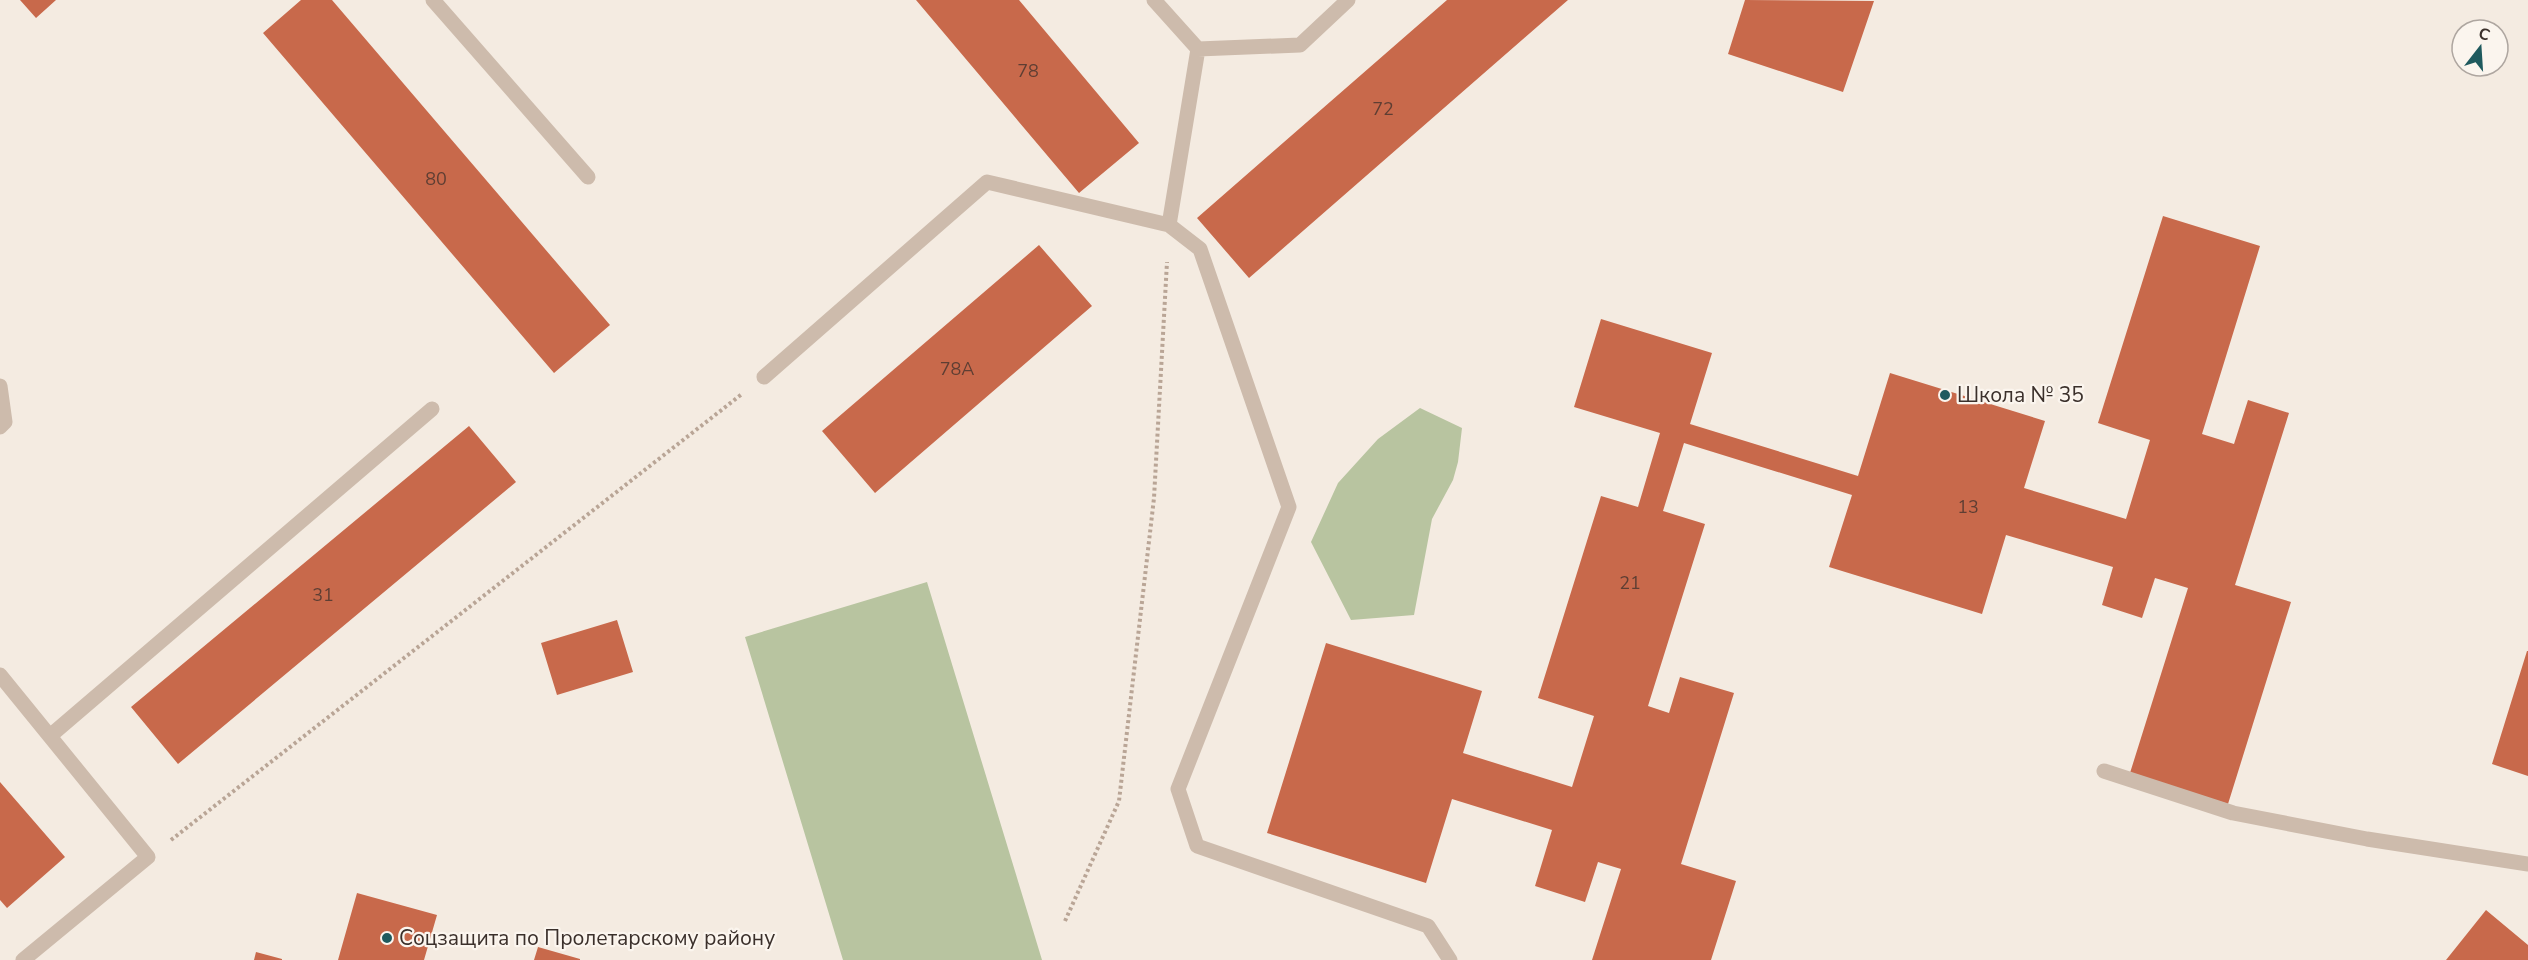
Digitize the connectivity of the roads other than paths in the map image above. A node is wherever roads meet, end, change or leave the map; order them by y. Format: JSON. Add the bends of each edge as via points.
{"nodes":[{"id":1,"x":433,"y":0,"type":"edge"},
{"id":2,"x":1154,"y":0,"type":"edge"},
{"id":3,"x":1348,"y":0,"type":"edge"},
{"id":4,"x":1198,"y":49,"type":"junction"},
{"id":5,"x":588,"y":177,"type":"dead end"},
{"id":6,"x":1169,"y":225,"type":"junction"},
{"id":7,"x":764,"y":377,"type":"road end"},
{"id":8,"x":0,"y":386,"type":"edge"},
{"id":9,"x":432,"y":409,"type":"dead end"},
{"id":10,"x":0,"y":427,"type":"edge"},
{"id":11,"x":0,"y":675,"type":"edge"},
{"id":12,"x":50,"y":736,"type":"junction"},
{"id":13,"x":2104,"y":771,"type":"dead end"},
{"id":14,"x":2528,"y":864,"type":"edge"},
{"id":15,"x":23,"y":960,"type":"edge"},
{"id":16,"x":1450,"y":960,"type":"edge"}],
"edges":[{"from":1,"to":5,"type":"lane"},
{"from":2,"to":4,"type":"lane"},
{"from":3,"to":4,"type":"lane","via":[[1300,45]]},
{"from":4,"to":6,"type":"lane"},
{"from":6,"to":7,"type":"lane","via":[[987,182]]},
{"from":6,"to":16,"type":"lane","via":[[1200,249],[1289,507],[1178,789],[1197,846],[1428,926]]},
{"from":8,"to":10,"type":"lane","via":[[4,422]]},
{"from":9,"to":12,"type":"lane"},
{"from":11,"to":12,"type":"lane"},
{"from":12,"to":15,"type":"lane","via":[[148,857]]},
{"from":13,"to":14,"type":"lane","via":[[2233,813]]}]}
